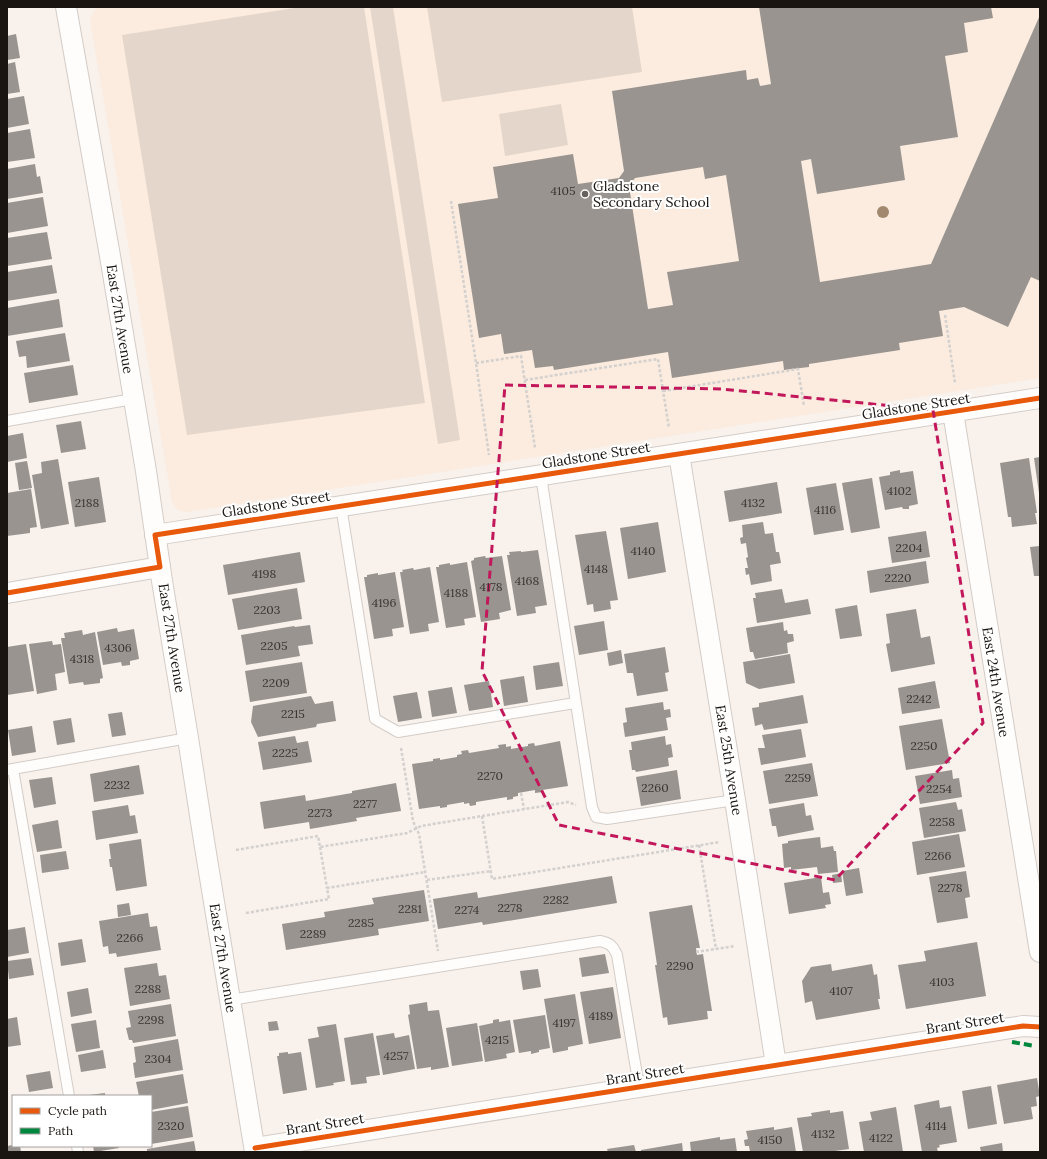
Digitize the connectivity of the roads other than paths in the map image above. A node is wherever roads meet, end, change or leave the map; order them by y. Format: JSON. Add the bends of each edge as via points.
{"nodes":[{"id":1,"x":66,"y":7,"type":"edge"},
{"id":2,"x":1040,"y":398,"type":"edge"},
{"id":3,"x":133,"y":399,"type":"junction"},
{"id":4,"x":953,"y":412,"type":"junction"},
{"id":5,"x":7,"y":421,"type":"edge"},
{"id":6,"x":679,"y":454,"type":"junction"},
{"id":7,"x":541,"y":476,"type":"junction"},
{"id":8,"x":341,"y":506,"type":"junction"},
{"id":9,"x":155,"y":535,"type":"junction"},
{"id":10,"x":160,"y":567,"type":"junction"},
{"id":11,"x":7,"y":593,"type":"edge"},
{"id":12,"x":575,"y":703,"type":"junction"},
{"id":13,"x":188,"y":738,"type":"junction"},
{"id":14,"x":10,"y":769,"type":"edge"},
{"id":15,"x":735,"y":800,"type":"junction"},
{"id":16,"x":1040,"y":952,"type":"edge"},
{"id":17,"x":230,"y":1000,"type":"junction"},
{"id":18,"x":1040,"y":1027,"type":"edge"},
{"id":19,"x":776,"y":1066,"type":"junction"},
{"id":20,"x":639,"y":1087,"type":"junction"},
{"id":21,"x":69,"y":1095,"type":"edge"},
{"id":22,"x":255,"y":1150,"type":"edge"}],
"edges":[{"from":1,"to":3,"type":"street","name":"East 27th Avenue"},
{"from":2,"to":4,"type":"street","name":"Gladstone Street"},
{"from":3,"to":5,"type":"lane"},
{"from":3,"to":9,"type":"street","name":"East 27th Avenue"},
{"from":4,"to":6,"type":"street","name":"Gladstone Street"},
{"from":4,"to":16,"type":"street","name":"East 24th Avenue"},
{"from":6,"to":7,"type":"street","name":"Gladstone Street"},
{"from":6,"to":15,"type":"street","name":"East 25th Avenue"},
{"from":7,"to":8,"type":"street","name":"Gladstone Street"},
{"from":7,"to":12,"type":"lane"},
{"from":8,"to":9,"type":"street","name":"Gladstone Street"},
{"from":8,"to":12,"type":"lane","via":[[375,719],[398,732]]},
{"from":9,"to":10,"type":"street","name":"East 27th Avenue"},
{"from":10,"to":11,"type":"street"},
{"from":10,"to":13,"type":"street","name":"East 27th Avenue"},
{"from":12,"to":15,"type":"lane","via":[[592,807],[596,816],[607,819]]},
{"from":13,"to":14,"type":"lane"},
{"from":13,"to":17,"type":"street","name":"East 27th Avenue"},
{"from":14,"to":21,"type":"lane"},
{"from":15,"to":19,"type":"street","name":"East 25th Avenue"},
{"from":17,"to":20,"type":"lane","via":[[600,941],[613,947],[617,955]]},
{"from":17,"to":22,"type":"street","name":"East 27th Avenue"},
{"from":18,"to":19,"type":"street","name":"Brant Street","via":[[1022,1026]]},
{"from":19,"to":20,"type":"street","name":"Brant Street"},
{"from":20,"to":22,"type":"street","name":"Brant Street"}]}
